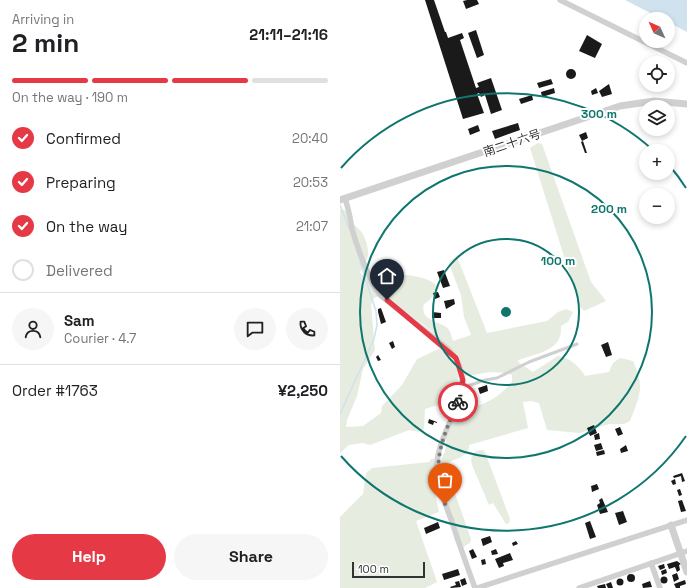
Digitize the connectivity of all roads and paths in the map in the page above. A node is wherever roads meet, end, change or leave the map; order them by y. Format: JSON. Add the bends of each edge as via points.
{"nodes":[{"id":1,"x":560,"y":0,"type":"edge"},
{"id":2,"x":687,"y":63,"type":"edge"},
{"id":3,"x":687,"y":104,"type":"edge"},
{"id":4,"x":343,"y":199,"type":"edge"},
{"id":5,"x":577,"y":344,"type":"dead end"},
{"id":6,"x":462,"y":388,"type":"junction"},
{"id":7,"x":687,"y":520,"type":"edge"},
{"id":8,"x":671,"y":525,"type":"junction"},
{"id":9,"x":684,"y":552,"type":"edge"},
{"id":10,"x":652,"y":563,"type":"junction"},
{"id":11,"x":687,"y":572,"type":"edge"},
{"id":12,"x":476,"y":588,"type":"edge"},
{"id":13,"x":579,"y":588,"type":"edge"},
{"id":14,"x":660,"y":588,"type":"edge"}],
"edges":[{"from":1,"to":2,"type":"street"},
{"from":3,"to":4,"type":"street","name":"南二十六号","via":[[654,101],[620,106]]},
{"from":4,"to":6,"type":"street","via":[[350,213],[352,228],[372,284],[380,295],[456,358],[463,380]]},
{"from":5,"to":6,"type":"lane","via":[[529,362],[497,378]]},
{"from":6,"to":12,"type":"street","via":[[438,458],[438,475],[440,490]]},
{"from":7,"to":8,"type":"street"},
{"from":8,"to":9,"type":"street"},
{"from":8,"to":12,"type":"street"},
{"from":9,"to":10,"type":"street"},
{"from":9,"to":11,"type":"street"},
{"from":10,"to":13,"type":"street"},
{"from":10,"to":14,"type":"street"}]}
